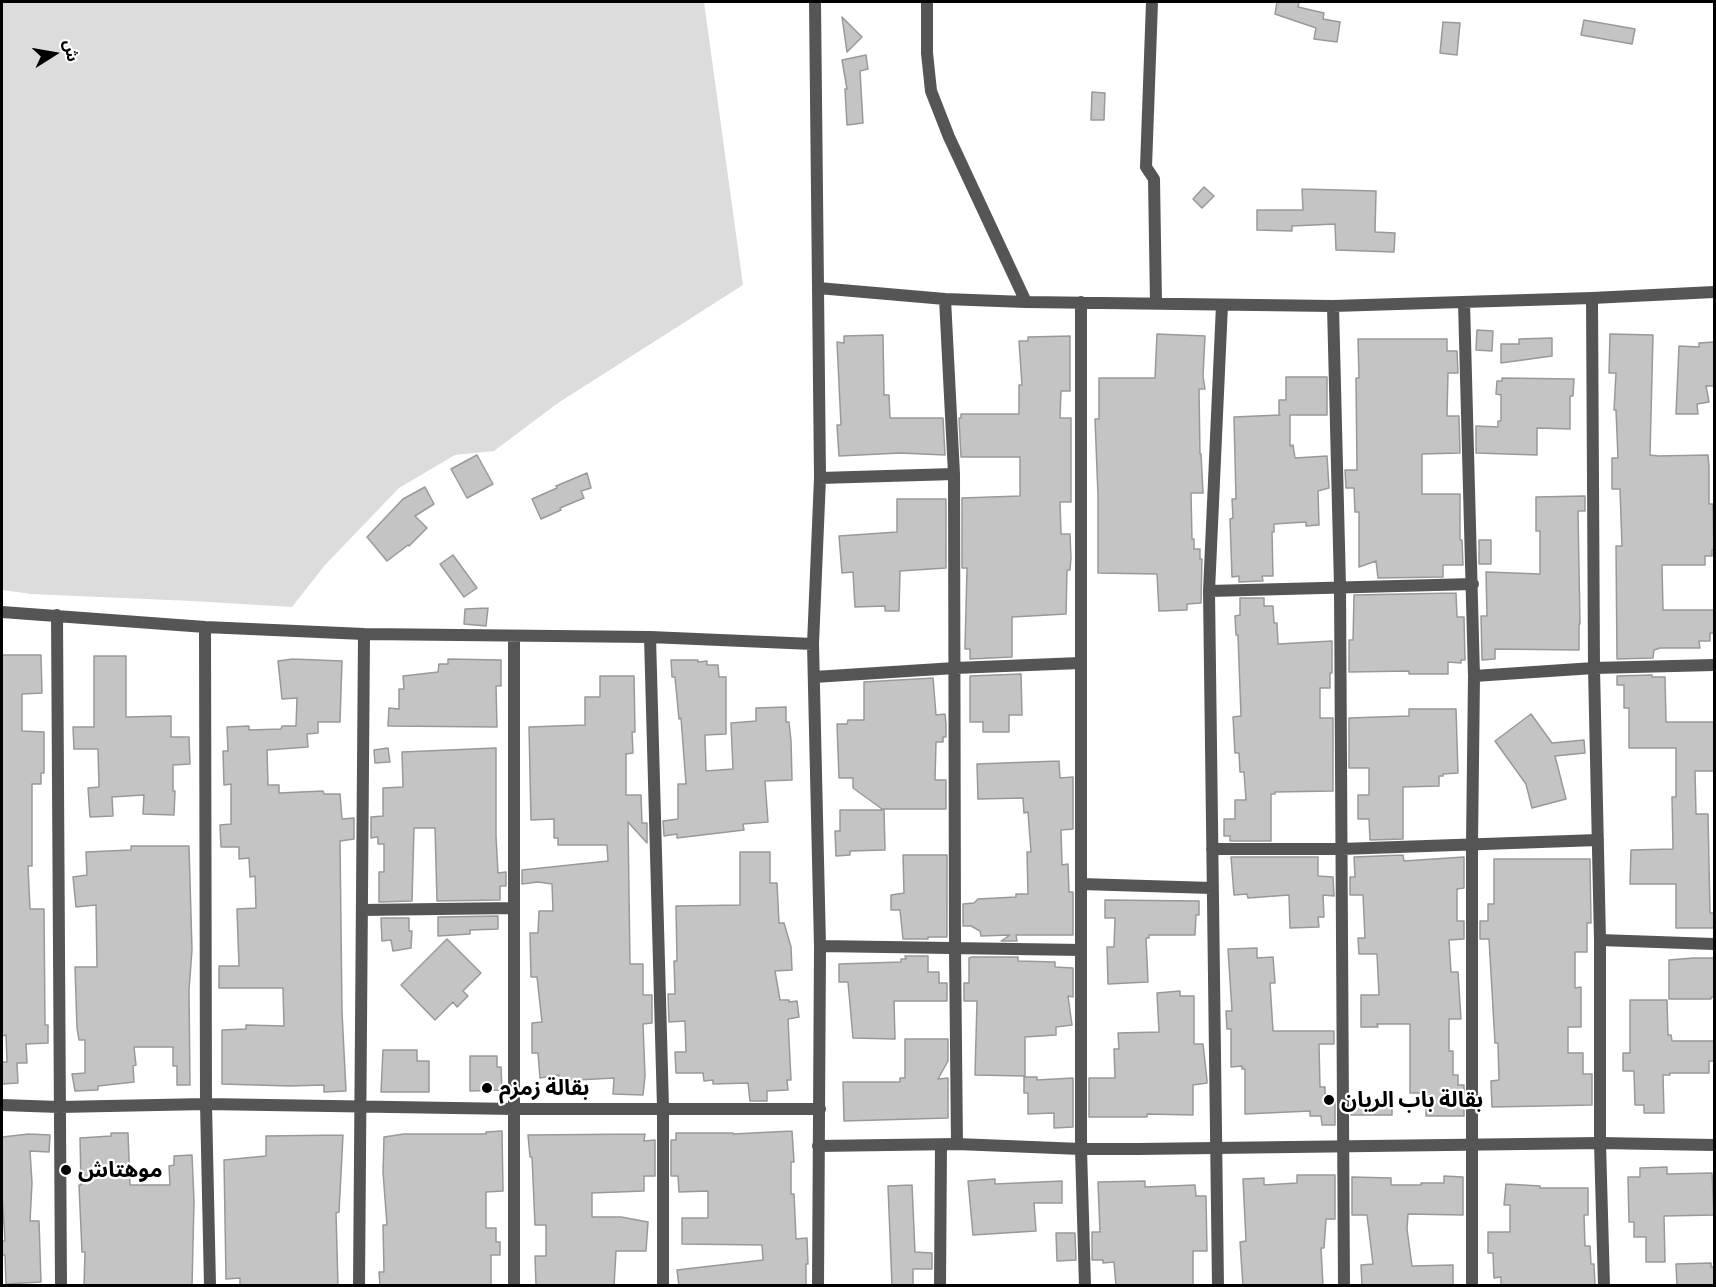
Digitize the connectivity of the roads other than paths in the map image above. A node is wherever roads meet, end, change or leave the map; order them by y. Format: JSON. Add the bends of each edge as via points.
{"nodes":[{"id":1,"x":815,"y":2,"type":"edge"},
{"id":2,"x":927,"y":2,"type":"edge"},
{"id":3,"x":1152,"y":2,"type":"edge"},
{"id":4,"x":818,"y":288,"type":"junction"},
{"id":5,"x":1714,"y":292,"type":"edge"},
{"id":6,"x":945,"y":298,"type":"junction"},
{"id":7,"x":1592,"y":298,"type":"junction"},
{"id":8,"x":1026,"y":302,"type":"junction"},
{"id":9,"x":1081,"y":302,"type":"junction"},
{"id":10,"x":1464,"y":302,"type":"junction"},
{"id":11,"x":1156,"y":303,"type":"junction"},
{"id":12,"x":1222,"y":305,"type":"junction"},
{"id":13,"x":1333,"y":306,"type":"junction"},
{"id":14,"x":954,"y":474,"type":"junction"},
{"id":15,"x":820,"y":478,"type":"junction"},
{"id":16,"x":1473,"y":584,"type":"junction"},
{"id":17,"x":1340,"y":586,"type":"junction"},
{"id":18,"x":1209,"y":591,"type":"junction"},
{"id":19,"x":2,"y":612,"type":"edge"},
{"id":20,"x":57,"y":615,"type":"junction"},
{"id":21,"x":205,"y":627,"type":"junction"},
{"id":22,"x":364,"y":634,"type":"junction"},
{"id":23,"x":514,"y":636,"type":"junction"},
{"id":24,"x":650,"y":637,"type":"junction"},
{"id":25,"x":813,"y":644,"type":"junction"},
{"id":26,"x":1080,"y":663,"type":"junction"},
{"id":27,"x":1714,"y":665,"type":"edge"},
{"id":28,"x":955,"y":668,"type":"junction"},
{"id":29,"x":1594,"y":668,"type":"junction"},
{"id":30,"x":1474,"y":676,"type":"junction"},
{"id":31,"x":814,"y":677,"type":"junction"},
{"id":32,"x":1598,"y":840,"type":"junction"},
{"id":33,"x":1472,"y":844,"type":"junction"},
{"id":34,"x":1212,"y":849,"type":"junction"},
{"id":35,"x":1341,"y":849,"type":"junction"},
{"id":36,"x":1081,"y":884,"type":"junction"},
{"id":37,"x":1212,"y":888,"type":"junction"},
{"id":38,"x":514,"y":908,"type":"junction"},
{"id":39,"x":362,"y":910,"type":"junction"},
{"id":40,"x":1600,"y":940,"type":"junction"},
{"id":41,"x":1714,"y":944,"type":"edge"},
{"id":42,"x":820,"y":946,"type":"junction"},
{"id":43,"x":955,"y":948,"type":"junction"},
{"id":44,"x":1081,"y":950,"type":"junction"},
{"id":45,"x":206,"y":1104,"type":"junction"},
{"id":46,"x":2,"y":1105,"type":"edge"},
{"id":47,"x":59,"y":1107,"type":"junction"},
{"id":48,"x":663,"y":1107,"type":"junction"},
{"id":49,"x":362,"y":1108,"type":"junction"},
{"id":50,"x":515,"y":1109,"type":"junction"},
{"id":51,"x":819,"y":1109,"type":"junction"},
{"id":52,"x":1600,"y":1143,"type":"junction"},
{"id":53,"x":957,"y":1144,"type":"junction"},
{"id":54,"x":1714,"y":1144,"type":"edge"},
{"id":55,"x":941,"y":1145,"type":"junction"},
{"id":56,"x":818,"y":1146,"type":"junction"},
{"id":57,"x":1471,"y":1146,"type":"junction"},
{"id":58,"x":1343,"y":1147,"type":"junction"},
{"id":59,"x":1215,"y":1148,"type":"junction"},
{"id":60,"x":1081,"y":1149,"type":"junction"},
{"id":61,"x":61,"y":1286,"type":"edge"},
{"id":62,"x":210,"y":1286,"type":"edge"},
{"id":63,"x":359,"y":1286,"type":"edge"},
{"id":64,"x":514,"y":1286,"type":"edge"},
{"id":65,"x":663,"y":1286,"type":"edge"},
{"id":66,"x":818,"y":1286,"type":"edge"},
{"id":67,"x":940,"y":1286,"type":"edge"},
{"id":68,"x":1085,"y":1286,"type":"edge"},
{"id":69,"x":1218,"y":1286,"type":"edge"},
{"id":70,"x":1344,"y":1286,"type":"edge"},
{"id":71,"x":1472,"y":1286,"type":"edge"},
{"id":72,"x":1604,"y":1286,"type":"edge"}],
"edges":[{"from":1,"to":4,"type":"street"},
{"from":2,"to":8,"type":"street","via":[[931,91]]},
{"from":3,"to":11,"type":"street","via":[[1146,167],[1154,179]]},
{"from":4,"to":6,"type":"street"},
{"from":4,"to":15,"type":"street"},
{"from":5,"to":7,"type":"street"},
{"from":6,"to":8,"type":"street"},
{"from":6,"to":14,"type":"street"},
{"from":7,"to":10,"type":"street"},
{"from":7,"to":29,"type":"street"},
{"from":8,"to":9,"type":"street"},
{"from":9,"to":11,"type":"street"},
{"from":9,"to":26,"type":"street"},
{"from":10,"to":13,"type":"street"},
{"from":10,"to":16,"type":"street"},
{"from":11,"to":12,"type":"street"},
{"from":12,"to":13,"type":"street"},
{"from":12,"to":18,"type":"street"},
{"from":13,"to":17,"type":"street"},
{"from":14,"to":15,"type":"street"},
{"from":14,"to":28,"type":"street"},
{"from":15,"to":25,"type":"street"},
{"from":16,"to":17,"type":"street"},
{"from":16,"to":30,"type":"street"},
{"from":17,"to":18,"type":"street"},
{"from":17,"to":35,"type":"street"},
{"from":18,"to":34,"type":"street"},
{"from":19,"to":20,"type":"street"},
{"from":20,"to":21,"type":"street"},
{"from":20,"to":47,"type":"street"},
{"from":21,"to":22,"type":"street"},
{"from":21,"to":45,"type":"street"},
{"from":22,"to":23,"type":"street"},
{"from":22,"to":39,"type":"street"},
{"from":23,"to":24,"type":"street"},
{"from":23,"to":38,"type":"street"},
{"from":24,"to":25,"type":"street"},
{"from":24,"to":48,"type":"street"},
{"from":25,"to":31,"type":"street"},
{"from":26,"to":28,"type":"street"},
{"from":26,"to":36,"type":"street"},
{"from":27,"to":29,"type":"street"},
{"from":28,"to":31,"type":"street"},
{"from":28,"to":43,"type":"street"},
{"from":29,"to":30,"type":"street"},
{"from":29,"to":32,"type":"street"},
{"from":30,"to":33,"type":"street"},
{"from":31,"to":42,"type":"street"},
{"from":32,"to":33,"type":"street"},
{"from":32,"to":40,"type":"street"},
{"from":33,"to":35,"type":"street"},
{"from":33,"to":57,"type":"street"},
{"from":34,"to":35,"type":"street"},
{"from":34,"to":37,"type":"street"},
{"from":35,"to":58,"type":"street"},
{"from":36,"to":37,"type":"street"},
{"from":36,"to":44,"type":"street"},
{"from":37,"to":59,"type":"street"},
{"from":38,"to":39,"type":"street"},
{"from":38,"to":50,"type":"street"},
{"from":39,"to":49,"type":"street"},
{"from":40,"to":41,"type":"street"},
{"from":40,"to":52,"type":"street"},
{"from":42,"to":43,"type":"street"},
{"from":42,"to":51,"type":"street"},
{"from":43,"to":44,"type":"street"},
{"from":43,"to":53,"type":"street"},
{"from":44,"to":60,"type":"street"},
{"from":45,"to":47,"type":"street"},
{"from":45,"to":49,"type":"street"},
{"from":45,"to":62,"type":"street"},
{"from":46,"to":47,"type":"street"},
{"from":47,"to":61,"type":"street"},
{"from":48,"to":50,"type":"street"},
{"from":48,"to":51,"type":"street"},
{"from":48,"to":65,"type":"street"},
{"from":49,"to":50,"type":"street"},
{"from":49,"to":63,"type":"street"},
{"from":50,"to":64,"type":"street"},
{"from":51,"to":56,"type":"street"},
{"from":52,"to":54,"type":"street"},
{"from":52,"to":57,"type":"street"},
{"from":52,"to":72,"type":"street"},
{"from":53,"to":55,"type":"street"},
{"from":53,"to":60,"type":"street"},
{"from":55,"to":56,"type":"street"},
{"from":55,"to":67,"type":"street"},
{"from":56,"to":66,"type":"street"},
{"from":57,"to":58,"type":"street"},
{"from":57,"to":71,"type":"street"},
{"from":58,"to":59,"type":"street"},
{"from":58,"to":70,"type":"street"},
{"from":59,"to":60,"type":"street"},
{"from":59,"to":69,"type":"street"},
{"from":60,"to":68,"type":"street"}]}
